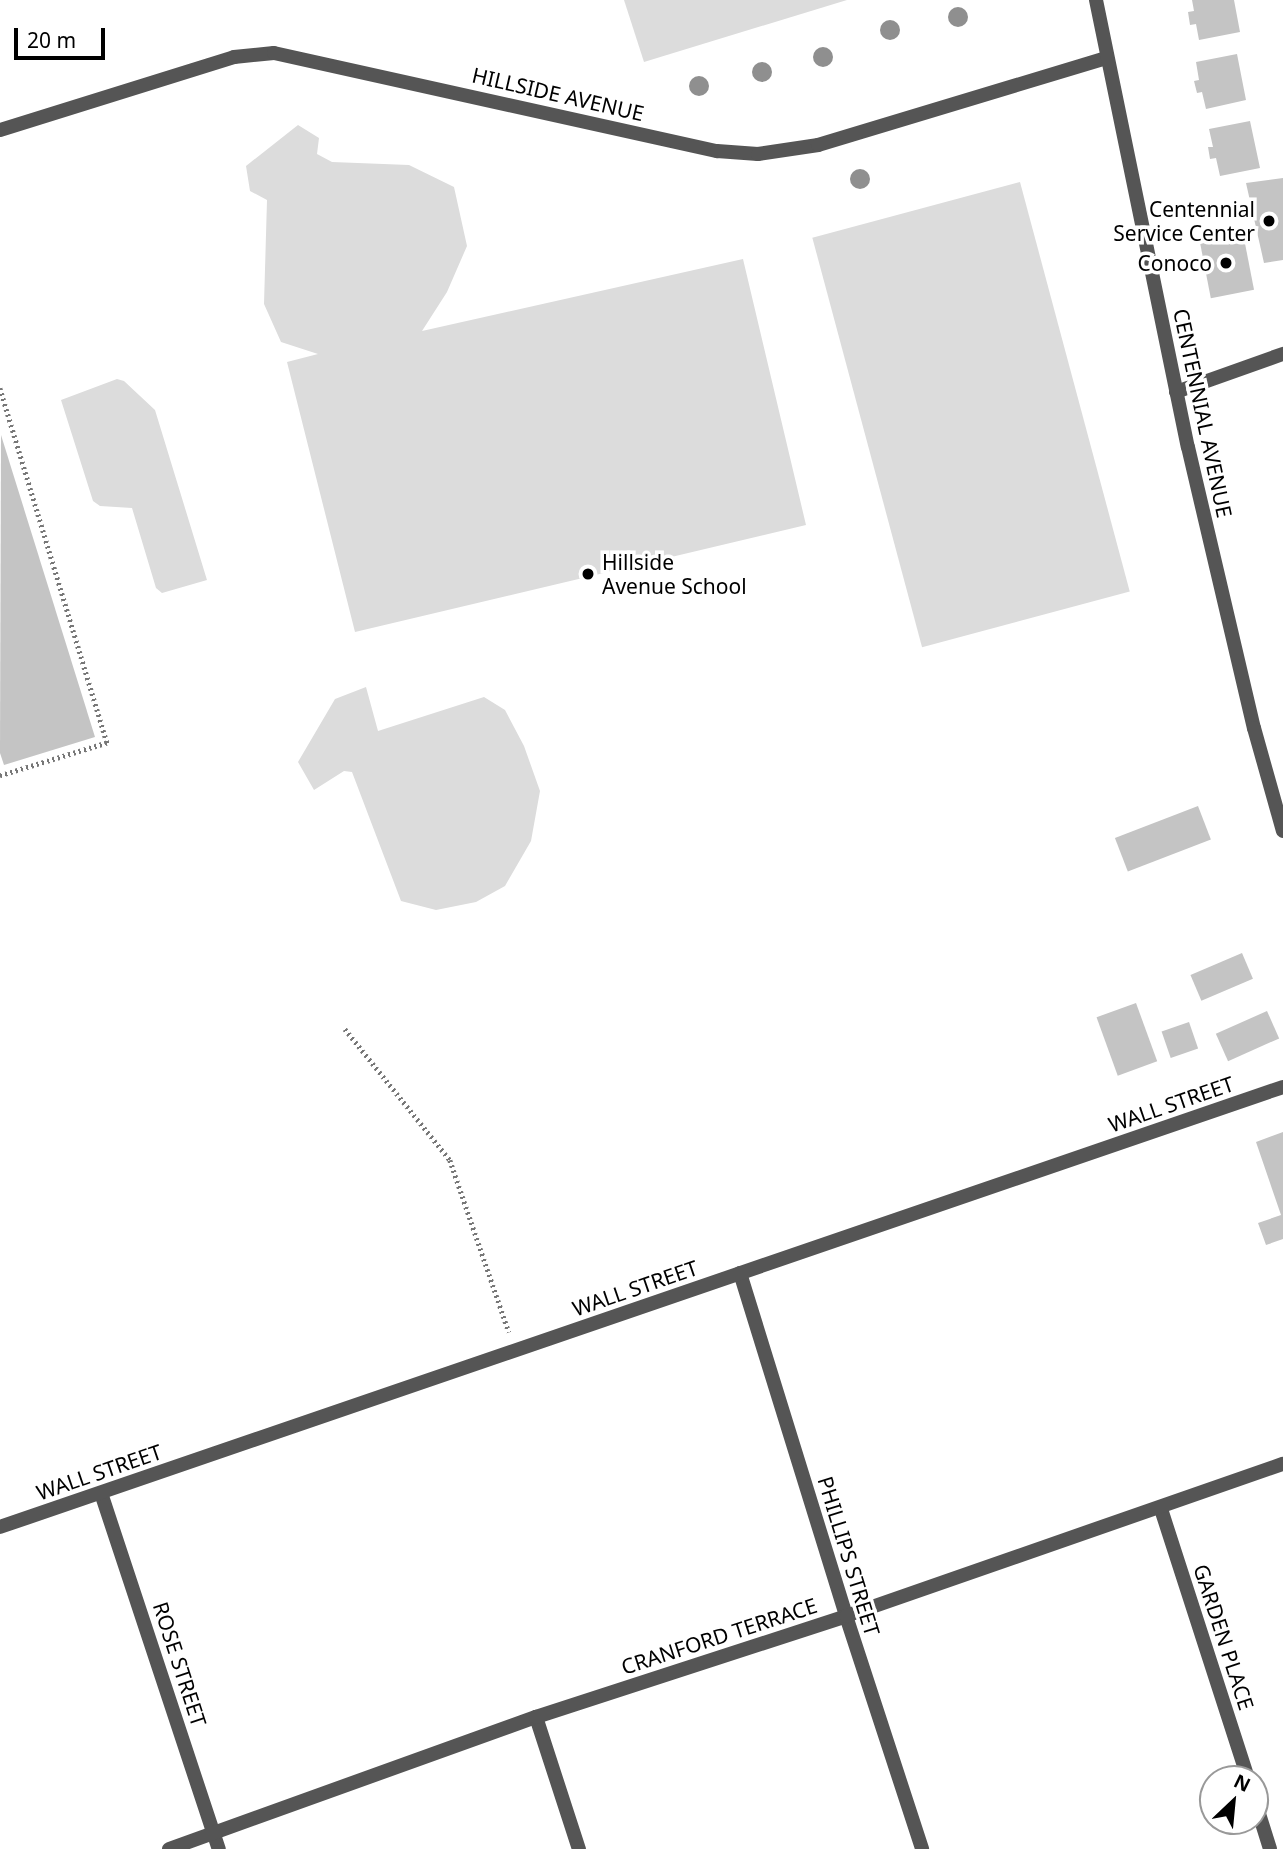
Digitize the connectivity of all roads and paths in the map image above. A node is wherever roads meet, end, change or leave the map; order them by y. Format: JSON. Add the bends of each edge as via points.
{"nodes":[{"id":1,"x":1096,"y":0,"type":"edge"},
{"id":2,"x":1107,"y":58,"type":"junction"},
{"id":3,"x":0,"y":130,"type":"edge"},
{"id":4,"x":1283,"y":355,"type":"edge"},
{"id":5,"x":0,"y":388,"type":"edge"},
{"id":6,"x":1175,"y":392,"type":"junction"},
{"id":7,"x":0,"y":776,"type":"edge"},
{"id":8,"x":1283,"y":831,"type":"edge"},
{"id":9,"x":345,"y":1029,"type":"dead end"},
{"id":10,"x":1283,"y":1087,"type":"edge"},
{"id":11,"x":740,"y":1273,"type":"junction"},
{"id":12,"x":516,"y":1353,"type":"junction"},
{"id":13,"x":1283,"y":1464,"type":"edge"},
{"id":14,"x":101,"y":1493,"type":"junction"},
{"id":15,"x":1161,"y":1508,"type":"junction"},
{"id":16,"x":0,"y":1527,"type":"edge"},
{"id":17,"x":846,"y":1616,"type":"junction"},
{"id":18,"x":536,"y":1717,"type":"junction"},
{"id":19,"x":1244,"y":1765,"type":"edge"},
{"id":20,"x":214,"y":1833,"type":"junction"},
{"id":21,"x":169,"y":1849,"type":"edge"},
{"id":22,"x":219,"y":1849,"type":"edge"},
{"id":23,"x":579,"y":1849,"type":"edge"},
{"id":24,"x":922,"y":1849,"type":"edge"}],
"edges":[{"from":1,"to":2,"type":"street","name":"CENTENNIAL AVENUE"},
{"from":2,"to":3,"type":"street","name":"HILLSIDE AVENUE","via":[[818,145],[758,154],[717,152],[274,53],[234,57]]},
{"from":2,"to":6,"type":"street","name":"CENTENNIAL AVENUE"},
{"from":4,"to":6,"type":"street"},
{"from":5,"to":7,"type":"path","via":[[107,743]]},
{"from":6,"to":8,"type":"street","name":"CENTENNIAL AVENUE","via":[[1254,728]]},
{"from":9,"to":12,"type":"path","via":[[450,1160]]},
{"from":10,"to":11,"type":"street","name":"WALL STREET"},
{"from":11,"to":12,"type":"street","name":"WALL STREET"},
{"from":11,"to":17,"type":"street","name":"PHILLIPS STREET"},
{"from":12,"to":14,"type":"street","name":"WALL STREET"},
{"from":13,"to":15,"type":"street","name":"CRANFORD TERRACE"},
{"from":14,"to":16,"type":"street","name":"WALL STREET"},
{"from":14,"to":20,"type":"street","name":"ROSE STREET"},
{"from":15,"to":17,"type":"street","name":"CRANFORD TERRACE"},
{"from":15,"to":19,"type":"street","name":"GARDEN PLACE"},
{"from":17,"to":18,"type":"street","name":"CRANFORD TERRACE"},
{"from":17,"to":24,"type":"street","name":"PHILLIPS STREET"},
{"from":18,"to":20,"type":"street","name":"CRANFORD TERRACE"},
{"from":18,"to":23,"type":"street"},
{"from":20,"to":21,"type":"street","name":"CRANFORD TERRACE"},
{"from":20,"to":22,"type":"street","name":"ROSE STREET"}]}
